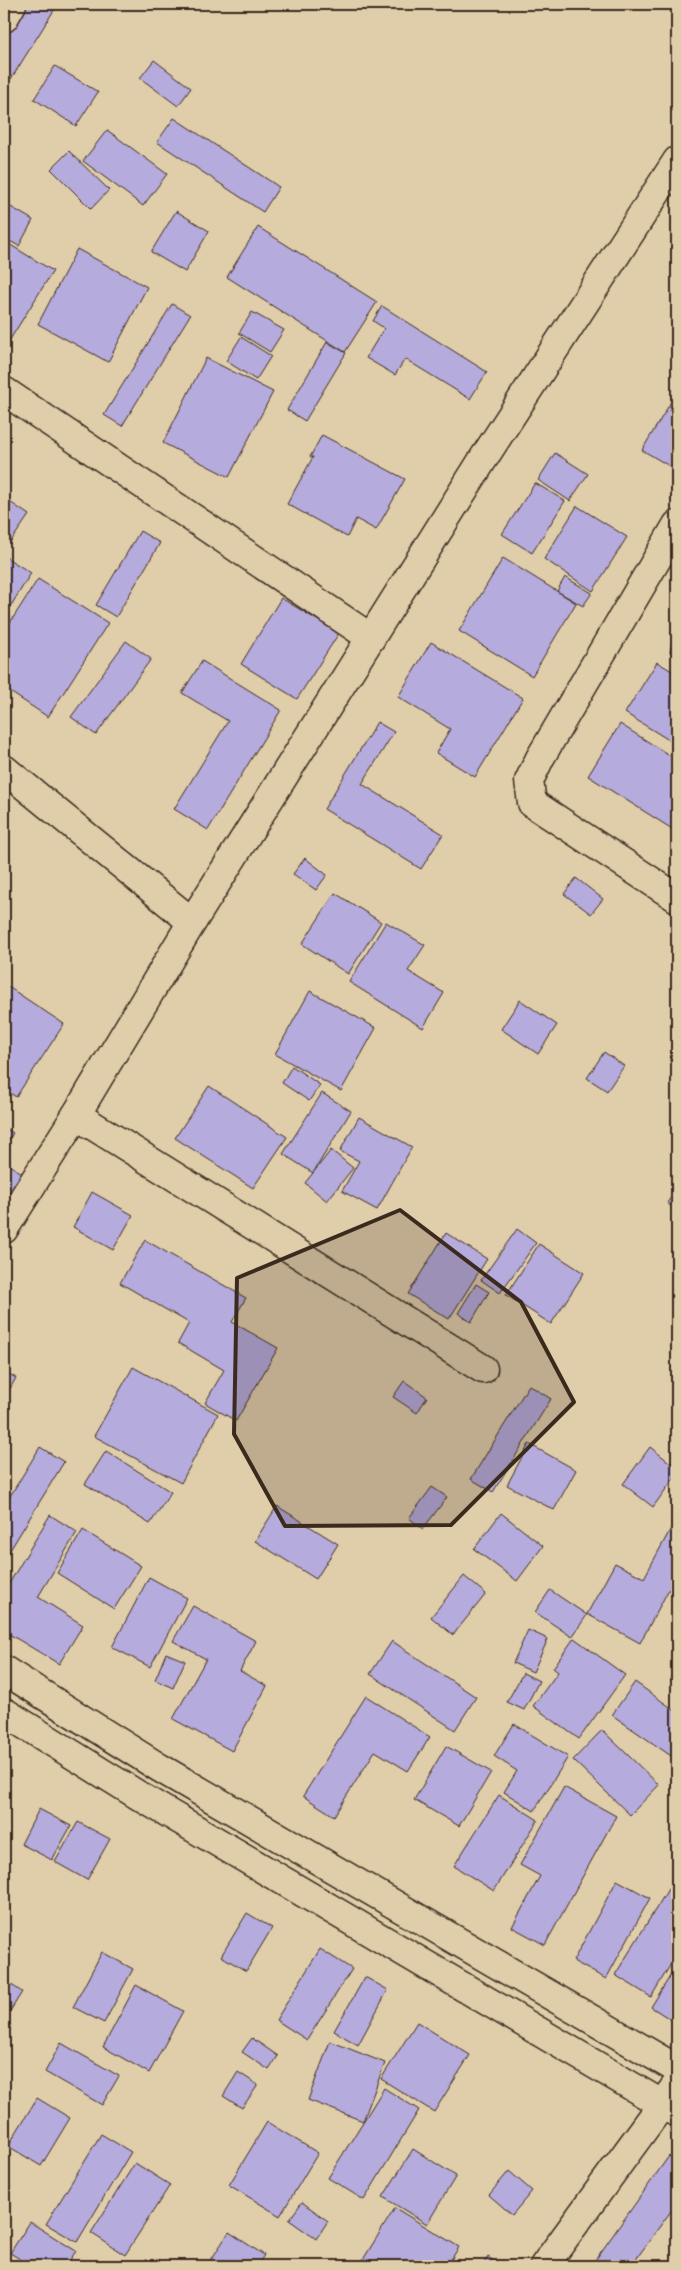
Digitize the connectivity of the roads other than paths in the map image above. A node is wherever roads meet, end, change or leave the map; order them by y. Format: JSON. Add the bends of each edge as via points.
{"nodes":[{"id":1,"x":12,"y":4,"type":"edge"},
{"id":2,"x":4,"y":18,"type":"edge"},
{"id":3,"x":677,"y":161,"type":"edge"},
{"id":4,"x":4,"y":391,"type":"edge"},
{"id":5,"x":677,"y":525,"type":"edge"},
{"id":6,"x":371,"y":638,"type":"junction"},
{"id":7,"x":4,"y":769,"type":"edge"},
{"id":8,"x":677,"y":898,"type":"edge"},
{"id":9,"x":192,"y":922,"type":"junction"},
{"id":10,"x":76,"y":1115,"type":"junction"},
{"id":11,"x":4,"y":1229,"type":"edge"},
{"id":12,"x":484,"y":1369,"type":"dead end"},
{"id":13,"x":4,"y":1670,"type":"edge"},
{"id":14,"x":4,"y":1712,"type":"edge"},
{"id":15,"x":677,"y":2069,"type":"edge"},
{"id":16,"x":672,"y":2100,"type":"edge"},
{"id":17,"x":544,"y":2266,"type":"edge"}],
"edges":[{"from":1,"to":2,"type":"street"},
{"from":3,"to":6,"type":"street"},
{"from":4,"to":6,"type":"street"},
{"from":5,"to":8,"type":"street","via":[[529,781],[532,803]]},
{"from":6,"to":9,"type":"street"},
{"from":7,"to":9,"type":"street"},
{"from":9,"to":10,"type":"street"},
{"from":10,"to":11,"type":"street"},
{"from":10,"to":12,"type":"street"},
{"from":13,"to":15,"type":"street","via":[[160,1768]]},
{"from":14,"to":16,"type":"street","via":[[141,1797]]},
{"from":16,"to":17,"type":"street"}]}
